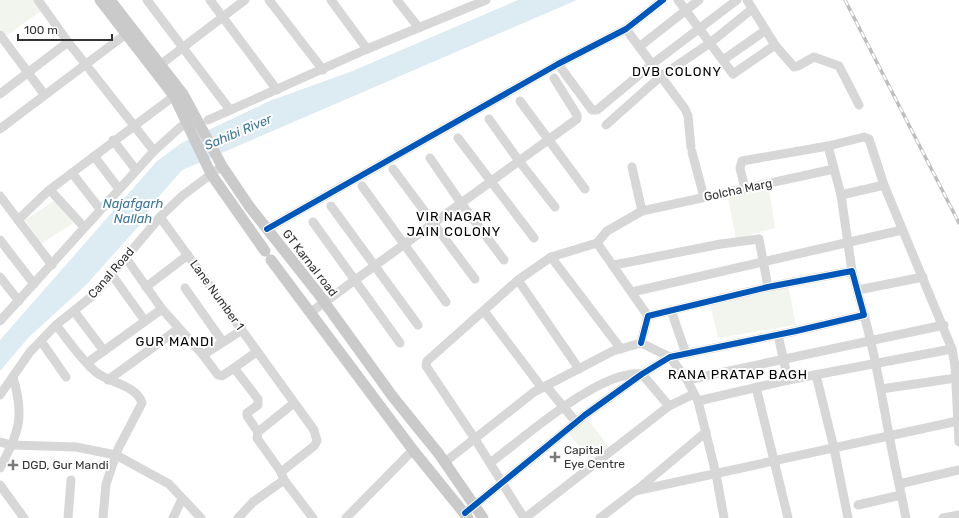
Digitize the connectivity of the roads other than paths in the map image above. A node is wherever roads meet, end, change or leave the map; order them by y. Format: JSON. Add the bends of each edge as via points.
{"nodes":[{"id":1,"x":38,"y":0,"type":"edge"},
{"id":2,"x":100,"y":0,"type":"edge"},
{"id":3,"x":110,"y":0,"type":"edge"},
{"id":4,"x":210,"y":0,"type":"edge"},
{"id":5,"x":245,"y":0,"type":"edge"},
{"id":6,"x":269,"y":0,"type":"edge"},
{"id":7,"x":331,"y":0,"type":"edge"},
{"id":8,"x":397,"y":0,"type":"edge"},
{"id":9,"x":486,"y":0,"type":"edge"},
{"id":10,"x":663,"y":0,"type":"edge"},
{"id":11,"x":678,"y":0,"type":"edge"},
{"id":12,"x":699,"y":0,"type":"edge"},
{"id":13,"x":737,"y":0,"type":"edge"},
{"id":14,"x":747,"y":0,"type":"edge"},
{"id":15,"x":150,"y":1,"type":"edge"},
{"id":16,"x":471,"y":3,"type":"edge"},
{"id":17,"x":752,"y":9,"type":"junction"},
{"id":18,"x":686,"y":10,"type":"junction"},
{"id":19,"x":223,"y":17,"type":"junction"},
{"id":20,"x":419,"y":28,"type":"junction"},
{"id":21,"x":626,"y":29,"type":"junction"},
{"id":22,"x":699,"y":29,"type":"junction"},
{"id":23,"x":766,"y":30,"type":"junction"},
{"id":24,"x":126,"y":34,"type":"junction"},
{"id":25,"x":0,"y":35,"type":"edge"},
{"id":26,"x":68,"y":42,"type":"junction"},
{"id":27,"x":710,"y":43,"type":"junction"},
{"id":28,"x":775,"y":45,"type":"junction"},
{"id":29,"x":639,"y":47,"type":"junction"},
{"id":30,"x":182,"y":49,"type":"junction"},
{"id":31,"x":367,"y":49,"type":"junction"},
{"id":32,"x":723,"y":60,"type":"junction"},
{"id":33,"x":86,"y":64,"type":"junction"},
{"id":34,"x":558,"y":64,"type":"junction"},
{"id":35,"x":160,"y":65,"type":"junction"},
{"id":36,"x":651,"y":65,"type":"junction"},
{"id":37,"x":323,"y":70,"type":"junction"},
{"id":38,"x":27,"y":73,"type":"junction"},
{"id":39,"x":660,"y":77,"type":"junction"},
{"id":40,"x":554,"y":78,"type":"dead end"},
{"id":41,"x":277,"y":90,"type":"junction"},
{"id":42,"x":0,"y":94,"type":"edge"},
{"id":43,"x":44,"y":94,"type":"junction"},
{"id":44,"x":174,"y":96,"type":"junction"},
{"id":45,"x":520,"y":101,"type":"dead end"},
{"id":46,"x":859,"y":105,"type":"dead end"},
{"id":47,"x":230,"y":110,"type":"junction"},
{"id":48,"x":489,"y":119,"type":"dead end"},
{"id":49,"x":2,"y":124,"type":"edge"},
{"id":50,"x":196,"y":124,"type":"junction"},
{"id":51,"x":134,"y":125,"type":"junction"},
{"id":52,"x":606,"y":125,"type":"dead end"},
{"id":53,"x":458,"y":138,"type":"dead end"},
{"id":54,"x":113,"y":140,"type":"junction"},
{"id":55,"x":548,"y":140,"type":"junction"},
{"id":56,"x":828,"y":146,"type":"junction"},
{"id":57,"x":154,"y":151,"type":"junction"},
{"id":58,"x":94,"y":156,"type":"junction"},
{"id":59,"x":430,"y":158,"type":"dead end"},
{"id":60,"x":519,"y":161,"type":"junction"},
{"id":61,"x":220,"y":162,"type":"junction"},
{"id":62,"x":632,"y":167,"type":"dead end"},
{"id":63,"x":393,"y":169,"type":"dead end"},
{"id":64,"x":834,"y":169,"type":"junction"},
{"id":65,"x":136,"y":170,"type":"junction"},
{"id":66,"x":72,"y":173,"type":"junction"},
{"id":67,"x":211,"y":174,"type":"junction"},
{"id":68,"x":491,"y":181,"type":"junction"},
{"id":69,"x":884,"y":185,"type":"junction"},
{"id":70,"x":362,"y":186,"type":"dead end"},
{"id":71,"x":585,"y":188,"type":"dead end"},
{"id":72,"x":745,"y":189,"type":"junction"},
{"id":73,"x":50,"y":190,"type":"junction"},
{"id":74,"x":118,"y":190,"type":"junction"},
{"id":75,"x":841,"y":195,"type":"junction"},
{"id":76,"x":0,"y":196,"type":"edge"},
{"id":77,"x":704,"y":197,"type":"junction"},
{"id":78,"x":461,"y":203,"type":"junction"},
{"id":79,"x":331,"y":206,"type":"dead end"},
{"id":80,"x":555,"y":207,"type":"dead end"},
{"id":81,"x":251,"y":208,"type":"junction"},
{"id":82,"x":100,"y":209,"type":"junction"},
{"id":83,"x":642,"y":211,"type":"junction"},
{"id":84,"x":160,"y":217,"type":"junction"},
{"id":85,"x":239,"y":217,"type":"junction"},
{"id":86,"x":18,"y":220,"type":"junction"},
{"id":87,"x":313,"y":222,"type":"dead end"},
{"id":88,"x":433,"y":223,"type":"junction"},
{"id":89,"x":84,"y":227,"type":"junction"},
{"id":90,"x":267,"y":229,"type":"junction"},
{"id":91,"x":902,"y":230,"type":"junction"},
{"id":92,"x":534,"y":238,"type":"dead end"},
{"id":93,"x":0,"y":240,"type":"edge"},
{"id":94,"x":597,"y":243,"type":"junction"},
{"id":95,"x":404,"y":244,"type":"junction"},
{"id":96,"x":848,"y":244,"type":"junction"},
{"id":97,"x":188,"y":255,"type":"junction"},
{"id":98,"x":126,"y":258,"type":"junction"},
{"id":99,"x":551,"y":258,"type":"junction"},
{"id":100,"x":504,"y":260,"type":"dead end"},
{"id":101,"x":764,"y":262,"type":"junction"},
{"id":102,"x":52,"y":265,"type":"junction"},
{"id":103,"x":375,"y":265,"type":"junction"},
{"id":104,"x":614,"y":265,"type":"junction"},
{"id":105,"x":852,"y":271,"type":"junction"},
{"id":106,"x":112,"y":275,"type":"junction"},
{"id":107,"x":0,"y":277,"type":"edge"},
{"id":108,"x":923,"y":277,"type":"junction"},
{"id":109,"x":475,"y":279,"type":"dead end"},
{"id":110,"x":355,"y":280,"type":"junction"},
{"id":111,"x":518,"y":280,"type":"junction"},
{"id":112,"x":34,"y":284,"type":"junction"},
{"id":113,"x":146,"y":287,"type":"junction"},
{"id":114,"x":768,"y":287,"type":"junction"},
{"id":115,"x":185,"y":288,"type":"dead end"},
{"id":116,"x":858,"y":290,"type":"junction"},
{"id":117,"x":632,"y":292,"type":"junction"},
{"id":118,"x":19,"y":301,"type":"junction"},
{"id":119,"x":324,"y":302,"type":"junction"},
{"id":120,"x":446,"y":302,"type":"dead end"},
{"id":121,"x":162,"y":309,"type":"junction"},
{"id":122,"x":671,"y":310,"type":"junction"},
{"id":123,"x":74,"y":311,"type":"junction"},
{"id":124,"x":484,"y":311,"type":"junction"},
{"id":125,"x":310,"y":312,"type":"junction"},
{"id":126,"x":864,"y":315,"type":"junction"},
{"id":127,"x":648,"y":316,"type":"junction"},
{"id":128,"x":0,"y":321,"type":"edge"},
{"id":129,"x":145,"y":321,"type":"junction"},
{"id":130,"x":56,"y":325,"type":"junction"},
{"id":131,"x":418,"y":325,"type":"dead end"},
{"id":132,"x":944,"y":325,"type":"junction"},
{"id":133,"x":178,"y":329,"type":"junction"},
{"id":134,"x":242,"y":330,"type":"junction"},
{"id":135,"x":778,"y":335,"type":"junction"},
{"id":136,"x":871,"y":340,"type":"junction"},
{"id":137,"x":41,"y":341,"type":"junction"},
{"id":138,"x":223,"y":342,"type":"junction"},
{"id":139,"x":400,"y":342,"type":"dead end"},
{"id":140,"x":640,"y":343,"type":"junction"},
{"id":141,"x":621,"y":349,"type":"junction"},
{"id":142,"x":952,"y":349,"type":"junction"},
{"id":143,"x":255,"y":350,"type":"junction"},
{"id":144,"x":104,"y":351,"type":"junction"},
{"id":145,"x":686,"y":354,"type":"junction"},
{"id":146,"x":203,"y":355,"type":"junction"},
{"id":147,"x":670,"y":357,"type":"junction"},
{"id":148,"x":783,"y":359,"type":"junction"},
{"id":149,"x":87,"y":364,"type":"junction"},
{"id":150,"x":877,"y":364,"type":"junction"},
{"id":151,"x":234,"y":368,"type":"junction"},
{"id":152,"x":579,"y":369,"type":"junction"},
{"id":153,"x":642,"y":374,"type":"junction"},
{"id":154,"x":816,"y":375,"type":"junction"},
{"id":155,"x":14,"y":377,"type":"junction"},
{"id":156,"x":66,"y":377,"type":"dead end"},
{"id":157,"x":956,"y":378,"type":"junction"},
{"id":158,"x":108,"y":380,"type":"junction"},
{"id":159,"x":687,"y":380,"type":"junction"},
{"id":160,"x":788,"y":380,"type":"junction"},
{"id":161,"x":544,"y":387,"type":"junction"},
{"id":162,"x":756,"y":388,"type":"junction"},
{"id":163,"x":881,"y":389,"type":"junction"},
{"id":164,"x":0,"y":395,"type":"edge"},
{"id":165,"x":696,"y":397,"type":"junction"},
{"id":166,"x":294,"y":403,"type":"junction"},
{"id":167,"x":669,"y":406,"type":"junction"},
{"id":168,"x":564,"y":407,"type":"junction"},
{"id":169,"x":576,"y":422,"type":"junction"},
{"id":170,"x":958,"y":422,"type":"edge"},
{"id":171,"x":258,"y":432,"type":"junction"},
{"id":172,"x":706,"y":432,"type":"junction"},
{"id":173,"x":889,"y":438,"type":"junction"},
{"id":174,"x":475,"y":439,"type":"junction"},
{"id":175,"x":0,"y":442,"type":"edge"},
{"id":176,"x":959,"y":442,"type":"edge"},
{"id":177,"x":12,"y":445,"type":"junction"},
{"id":178,"x":834,"y":448,"type":"junction"},
{"id":179,"x":413,"y":450,"type":"junction"},
{"id":180,"x":116,"y":455,"type":"junction"},
{"id":181,"x":774,"y":461,"type":"junction"},
{"id":182,"x":445,"y":462,"type":"junction"},
{"id":183,"x":490,"y":463,"type":"junction"},
{"id":184,"x":0,"y":468,"type":"edge"},
{"id":185,"x":959,"y":470,"type":"edge"},
{"id":186,"x":716,"y":474,"type":"junction"},
{"id":187,"x":282,"y":476,"type":"junction"},
{"id":188,"x":71,"y":480,"type":"dead end"},
{"id":189,"x":501,"y":482,"type":"junction"},
{"id":190,"x":899,"y":484,"type":"junction"},
{"id":191,"x":0,"y":485,"type":"edge"},
{"id":192,"x":636,"y":491,"type":"junction"},
{"id":193,"x":900,"y":495,"type":"junction"},
{"id":194,"x":182,"y":499,"type":"junction"},
{"id":195,"x":474,"y":505,"type":"junction"},
{"id":196,"x":858,"y":505,"type":"dead end"},
{"id":197,"x":959,"y":515,"type":"edge"},
{"id":198,"x":466,"y":516,"type":"edge"},
{"id":199,"x":311,"y":517,"type":"edge"},
{"id":200,"x":24,"y":518,"type":"edge"},
{"id":201,"x":68,"y":518,"type":"edge"},
{"id":202,"x":103,"y":518,"type":"edge"},
{"id":203,"x":173,"y":518,"type":"edge"},
{"id":204,"x":202,"y":518,"type":"edge"},
{"id":205,"x":238,"y":518,"type":"edge"},
{"id":206,"x":346,"y":518,"type":"edge"},
{"id":207,"x":483,"y":518,"type":"edge"},
{"id":208,"x":524,"y":518,"type":"edge"},
{"id":209,"x":600,"y":518,"type":"edge"},
{"id":210,"x":724,"y":518,"type":"edge"},
{"id":211,"x":788,"y":518,"type":"edge"},
{"id":212,"x":848,"y":518,"type":"edge"},
{"id":213,"x":906,"y":518,"type":"edge"},
{"id":214,"x":943,"y":518,"type":"edge"}],
"edges":[{"from":1,"to":26,"type":"street"},
{"from":2,"to":24,"type":"main road","name":"GT Karnal road"},
{"from":3,"to":35,"type":"main road","name":"GT Karnal road"},
{"from":4,"to":19,"type":"street"},
{"from":5,"to":19,"type":"street"},
{"from":6,"to":37,"type":"street"},
{"from":7,"to":31,"type":"street"},
{"from":8,"to":20,"type":"street"},
{"from":9,"to":16,"type":"street"},
{"from":10,"to":21,"type":"street"},
{"from":11,"to":18,"type":"street"},
{"from":12,"to":18,"type":"street"},
{"from":13,"to":22,"type":"street"},
{"from":14,"to":17,"type":"street"},
{"from":15,"to":30,"type":"street"},
{"from":16,"to":20,"type":"street"},
{"from":17,"to":23,"type":"street"},
{"from":17,"to":27,"type":"street"},
{"from":18,"to":22,"type":"street"},
{"from":18,"to":29,"type":"street"},
{"from":19,"to":30,"type":"street"},
{"from":19,"to":41,"type":"street"},
{"from":20,"to":31,"type":"street"},
{"from":21,"to":29,"type":"street"},
{"from":21,"to":34,"type":"street"},
{"from":22,"to":27,"type":"street"},
{"from":22,"to":36,"type":"street"},
{"from":23,"to":28,"type":"street"},
{"from":23,"to":32,"type":"street"},
{"from":24,"to":33,"type":"street"},
{"from":24,"to":44,"type":"main road","name":"GT Karnal road"},
{"from":25,"to":38,"type":"street"},
{"from":26,"to":33,"type":"street"},
{"from":26,"to":38,"type":"street"},
{"from":27,"to":32,"type":"street"},
{"from":27,"to":39,"type":"street"},
{"from":28,"to":32,"type":"street","via":[[733,74]]},
{"from":28,"to":46,"type":"street","via":[[794,67],[814,57],[839,66]]},
{"from":29,"to":36,"type":"street"},
{"from":30,"to":35,"type":"street"},
{"from":30,"to":47,"type":"street"},
{"from":31,"to":37,"type":"street"},
{"from":33,"to":43,"type":"street"},
{"from":33,"to":51,"type":"street"},
{"from":34,"to":36,"type":"street","via":[[595,111]]},
{"from":34,"to":90,"type":"street"},
{"from":35,"to":50,"type":"main road","name":"GT Karnal road","via":[[183,94]]},
{"from":36,"to":39,"type":"street"},
{"from":37,"to":41,"type":"street"},
{"from":38,"to":42,"type":"street"},
{"from":38,"to":43,"type":"street"},
{"from":39,"to":52,"type":"street"},
{"from":39,"to":77,"type":"street","via":[[685,108],[688,116],[692,149]]},
{"from":40,"to":55,"type":"street","via":[[578,116]]},
{"from":41,"to":47,"type":"street"},
{"from":43,"to":49,"type":"street"},
{"from":44,"to":50,"type":"main road","name":"GT Karnal road"},
{"from":44,"to":51,"type":"street"},
{"from":45,"to":55,"type":"street"},
{"from":47,"to":50,"type":"street"},
{"from":48,"to":60,"type":"street"},
{"from":50,"to":57,"type":"street"},
{"from":50,"to":61,"type":"main road","name":"GT Karnal road"},
{"from":50,"to":67,"type":"main road","name":"GT Karnal road"},
{"from":51,"to":54,"type":"street"},
{"from":51,"to":57,"type":"street"},
{"from":53,"to":68,"type":"street"},
{"from":54,"to":58,"type":"street"},
{"from":54,"to":65,"type":"street"},
{"from":55,"to":60,"type":"street"},
{"from":55,"to":71,"type":"street"},
{"from":56,"to":64,"type":"street"},
{"from":56,"to":69,"type":"street","via":[[867,137]]},
{"from":56,"to":72,"type":"street","via":[[742,161],[740,168]]},
{"from":57,"to":65,"type":"street"},
{"from":58,"to":66,"type":"street"},
{"from":58,"to":74,"type":"street"},
{"from":59,"to":78,"type":"street"},
{"from":60,"to":68,"type":"street"},
{"from":60,"to":80,"type":"street"},
{"from":61,"to":67,"type":"street","name":"Canal Road"},
{"from":61,"to":81,"type":"main road","name":"GT Karnal road"},
{"from":62,"to":83,"type":"street"},
{"from":63,"to":88,"type":"street"},
{"from":64,"to":72,"type":"street","name":"Golcha Marg"},
{"from":64,"to":75,"type":"street"},
{"from":65,"to":74,"type":"street"},
{"from":66,"to":73,"type":"street"},
{"from":66,"to":82,"type":"street"},
{"from":67,"to":84,"type":"street","name":"Canal Road"},
{"from":67,"to":85,"type":"main road","name":"GT Karnal road"},
{"from":68,"to":78,"type":"street"},
{"from":68,"to":92,"type":"street"},
{"from":69,"to":75,"type":"street"},
{"from":69,"to":91,"type":"street"},
{"from":70,"to":95,"type":"street"},
{"from":72,"to":77,"type":"street","name":"Golcha Marg"},
{"from":73,"to":86,"type":"street"},
{"from":73,"to":89,"type":"street"},
{"from":74,"to":82,"type":"street"},
{"from":75,"to":96,"type":"street"},
{"from":76,"to":86,"type":"street"},
{"from":77,"to":83,"type":"street","name":"Golcha Marg"},
{"from":78,"to":88,"type":"street"},
{"from":78,"to":100,"type":"street"},
{"from":79,"to":103,"type":"street"},
{"from":81,"to":85,"type":"street"},
{"from":81,"to":90,"type":"main road","name":"GT Karnal road"},
{"from":82,"to":89,"type":"street"},
{"from":83,"to":94,"type":"street","name":"Golcha Marg","via":[[607,231]]},
{"from":84,"to":97,"type":"street","name":"Lane Number 1"},
{"from":84,"to":98,"type":"street","name":"Canal Road"},
{"from":85,"to":125,"type":"main road","name":"GT Karnal road"},
{"from":86,"to":102,"type":"street"},
{"from":87,"to":110,"type":"street"},
{"from":88,"to":95,"type":"street"},
{"from":88,"to":109,"type":"street"},
{"from":89,"to":102,"type":"street"},
{"from":90,"to":119,"type":"main road","name":"GT Karnal road"},
{"from":91,"to":96,"type":"street"},
{"from":91,"to":108,"type":"street"},
{"from":93,"to":112,"type":"street"},
{"from":94,"to":99,"type":"street"},
{"from":94,"to":104,"type":"street"},
{"from":95,"to":103,"type":"street"},
{"from":95,"to":120,"type":"street"},
{"from":96,"to":101,"type":"street"},
{"from":96,"to":105,"type":"street"},
{"from":97,"to":113,"type":"street"},
{"from":97,"to":134,"type":"street","name":"Lane Number 1"},
{"from":98,"to":106,"type":"street","name":"Canal Road"},
{"from":98,"to":113,"type":"street"},
{"from":99,"to":111,"type":"street"},
{"from":99,"to":141,"type":"street"},
{"from":101,"to":104,"type":"street","via":[[759,239]]},
{"from":101,"to":114,"type":"street"},
{"from":101,"to":117,"type":"street"},
{"from":102,"to":112,"type":"street"},
{"from":103,"to":110,"type":"street"},
{"from":103,"to":131,"type":"street"},
{"from":104,"to":117,"type":"street"},
{"from":105,"to":114,"type":"street"},
{"from":105,"to":116,"type":"street"},
{"from":106,"to":123,"type":"street","name":"Canal Road","via":[[96,293]]},
{"from":106,"to":129,"type":"street"},
{"from":107,"to":118,"type":"street"},
{"from":108,"to":116,"type":"street"},
{"from":108,"to":132,"type":"street"},
{"from":110,"to":119,"type":"street"},
{"from":110,"to":139,"type":"street"},
{"from":111,"to":124,"type":"street"},
{"from":111,"to":152,"type":"street"},
{"from":112,"to":118,"type":"street"},
{"from":113,"to":121,"type":"street"},
{"from":114,"to":122,"type":"street"},
{"from":115,"to":138,"type":"street"},
{"from":116,"to":126,"type":"street"},
{"from":117,"to":127,"type":"street"},
{"from":118,"to":128,"type":"street"},
{"from":119,"to":125,"type":"street"},
{"from":119,"to":182,"type":"main road","name":"GT Karnal road","via":[[393,397]]},
{"from":121,"to":129,"type":"street"},
{"from":121,"to":133,"type":"street"},
{"from":122,"to":127,"type":"street"},
{"from":122,"to":145,"type":"street"},
{"from":123,"to":130,"type":"street","name":"Canal Road"},
{"from":123,"to":144,"type":"street"},
{"from":124,"to":161,"type":"street"},
{"from":124,"to":174,"type":"street","via":[[426,364]]},
{"from":125,"to":179,"type":"main road","name":"GT Karnal road"},
{"from":126,"to":135,"type":"street"},
{"from":126,"to":136,"type":"street"},
{"from":127,"to":140,"type":"street"},
{"from":129,"to":144,"type":"street"},
{"from":130,"to":137,"type":"street","name":"Canal Road"},
{"from":130,"to":149,"type":"street"},
{"from":132,"to":136,"type":"street"},
{"from":132,"to":142,"type":"street"},
{"from":133,"to":146,"type":"street"},
{"from":133,"to":158,"type":"street"},
{"from":134,"to":138,"type":"street"},
{"from":134,"to":143,"type":"street","name":"Lane Number 1"},
{"from":135,"to":145,"type":"street"},
{"from":135,"to":148,"type":"street"},
{"from":136,"to":148,"type":"street"},
{"from":136,"to":150,"type":"street"},
{"from":137,"to":155,"type":"street","name":"Canal Road","via":[[30,352]]},
{"from":137,"to":156,"type":"street"},
{"from":138,"to":146,"type":"street"},
{"from":140,"to":141,"type":"street"},
{"from":140,"to":147,"type":"street"},
{"from":141,"to":152,"type":"street"},
{"from":142,"to":150,"type":"street"},
{"from":142,"to":157,"type":"street"},
{"from":143,"to":151,"type":"street","via":[[255,354]]},
{"from":143,"to":166,"type":"street","name":"Lane Number 1"},
{"from":144,"to":149,"type":"street"},
{"from":145,"to":147,"type":"street"},
{"from":146,"to":151,"type":"street","via":[[219,376]]},
{"from":147,"to":153,"type":"street"},
{"from":147,"to":159,"type":"street"},
{"from":148,"to":159,"type":"street"},
{"from":148,"to":160,"type":"street"},
{"from":149,"to":158,"type":"street"},
{"from":150,"to":154,"type":"street"},
{"from":150,"to":163,"type":"street"},
{"from":151,"to":171,"type":"street","via":[[259,402],[246,414]]},
{"from":152,"to":161,"type":"street"},
{"from":153,"to":167,"type":"street"},
{"from":153,"to":168,"type":"street","via":[[627,374],[610,379]]},
{"from":153,"to":169,"type":"street"},
{"from":154,"to":160,"type":"street"},
{"from":154,"to":178,"type":"street"},
{"from":155,"to":164,"type":"street","name":"Canal Road"},
{"from":155,"to":177,"type":"street","via":[[20,418]]},
{"from":157,"to":163,"type":"street"},
{"from":157,"to":170,"type":"street"},
{"from":158,"to":180,"type":"street","via":[[136,393],[142,403]]},
{"from":159,"to":165,"type":"street"},
{"from":160,"to":162,"type":"street"},
{"from":161,"to":168,"type":"street"},
{"from":161,"to":174,"type":"street","via":[[534,392]]},
{"from":162,"to":165,"type":"street"},
{"from":162,"to":181,"type":"street"},
{"from":163,"to":173,"type":"street"},
{"from":165,"to":167,"type":"street"},
{"from":165,"to":172,"type":"street"},
{"from":166,"to":171,"type":"street"},
{"from":166,"to":187,"type":"street","name":"Lane Number 1","via":[[314,430],[316,441],[314,446]]},
{"from":167,"to":208,"type":"street"},
{"from":168,"to":169,"type":"street"},
{"from":168,"to":183,"type":"street"},
{"from":169,"to":189,"type":"street"},
{"from":170,"to":173,"type":"street"},
{"from":170,"to":176,"type":"street"},
{"from":171,"to":187,"type":"street","via":[[257,438]]},
{"from":172,"to":186,"type":"street"},
{"from":172,"to":192,"type":"street"},
{"from":173,"to":178,"type":"street"},
{"from":173,"to":190,"type":"street"},
{"from":174,"to":182,"type":"street"},
{"from":174,"to":183,"type":"street"},
{"from":175,"to":177,"type":"street"},
{"from":177,"to":180,"type":"street","via":[[76,447]]},
{"from":177,"to":184,"type":"street"},
{"from":178,"to":181,"type":"street"},
{"from":178,"to":212,"type":"street"},
{"from":179,"to":198,"type":"main road","name":"GT Karnal road"},
{"from":179,"to":206,"type":"street"},
{"from":180,"to":194,"type":"street","via":[[169,484]]},
{"from":180,"to":202,"type":"street","via":[[106,484]]},
{"from":181,"to":186,"type":"street"},
{"from":181,"to":211,"type":"street"},
{"from":182,"to":195,"type":"main road","name":"GT Karnal road"},
{"from":183,"to":189,"type":"street"},
{"from":185,"to":190,"type":"street"},
{"from":186,"to":192,"type":"street"},
{"from":186,"to":210,"type":"street"},
{"from":187,"to":199,"type":"street"},
{"from":187,"to":205,"type":"street"},
{"from":188,"to":201,"type":"street"},
{"from":189,"to":195,"type":"street"},
{"from":189,"to":208,"type":"street"},
{"from":190,"to":193,"type":"street"},
{"from":191,"to":200,"type":"street"},
{"from":192,"to":209,"type":"street"},
{"from":193,"to":196,"type":"street"},
{"from":193,"to":213,"type":"street"},
{"from":194,"to":203,"type":"street"},
{"from":194,"to":204,"type":"street"},
{"from":195,"to":198,"type":"street"},
{"from":195,"to":207,"type":"main road","name":"GT Karnal road"},
{"from":197,"to":214,"type":"street"}]}
